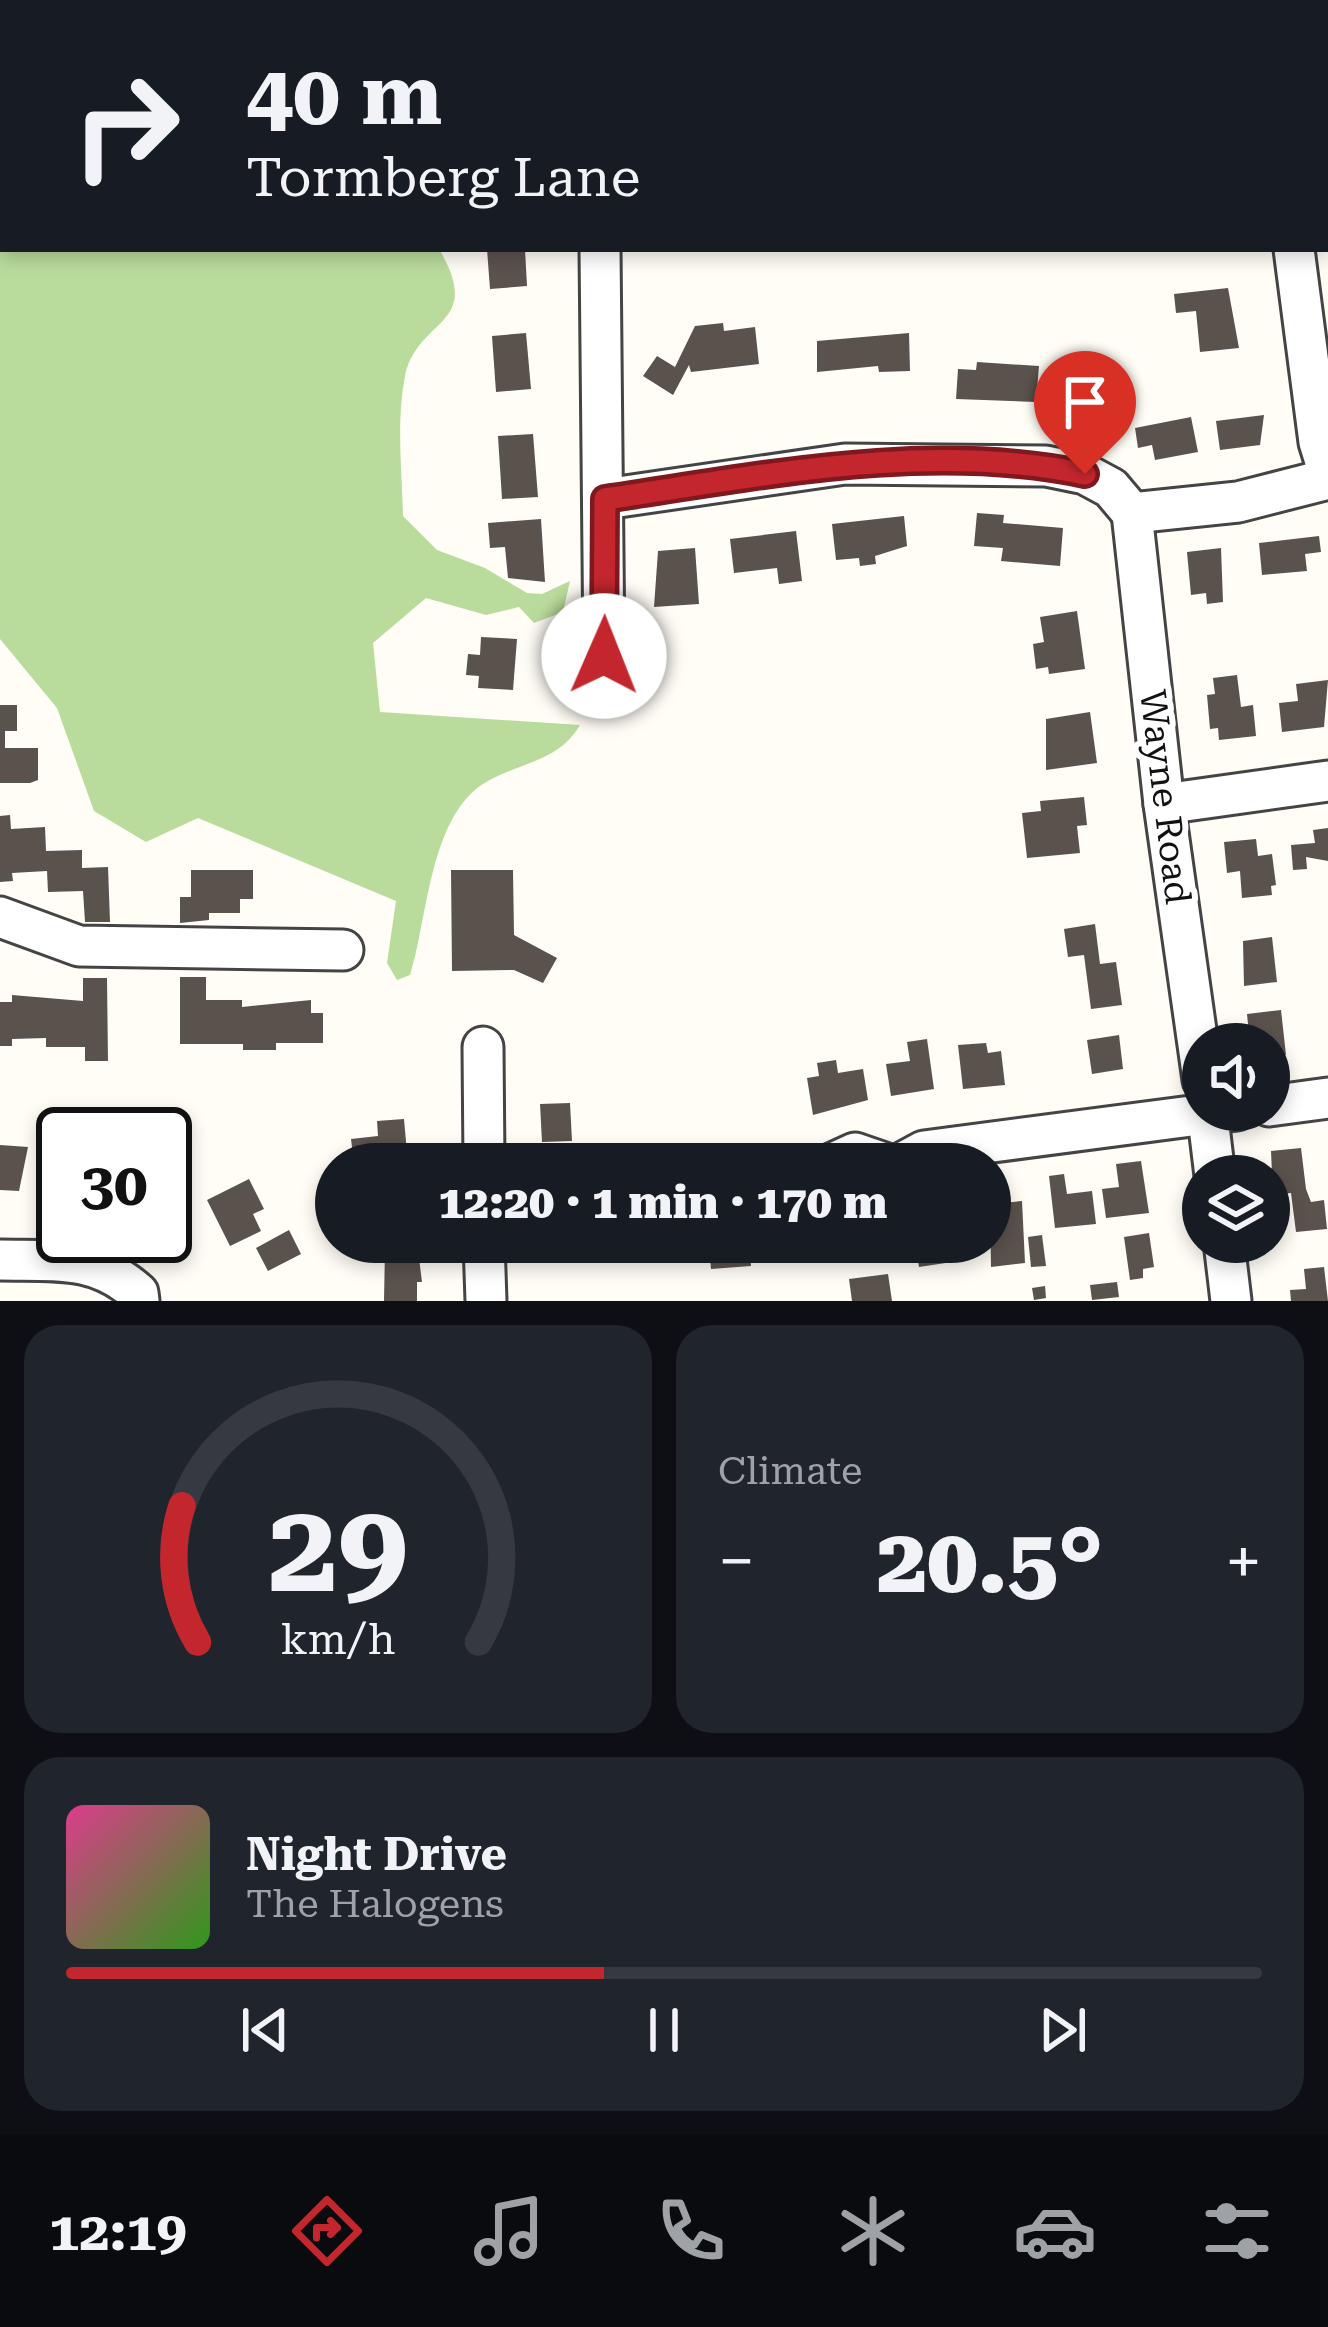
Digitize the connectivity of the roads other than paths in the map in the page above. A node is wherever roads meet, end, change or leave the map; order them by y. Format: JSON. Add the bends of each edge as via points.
{"nodes":[{"id":1,"x":600,"y":252,"type":"edge"},
{"id":2,"x":1294,"y":252,"type":"edge"},
{"id":3,"x":1328,"y":475,"type":"edge"},
{"id":4,"x":605,"y":499,"type":"junction"},
{"id":5,"x":1132,"y":513,"type":"junction"},
{"id":6,"x":604,"y":656,"type":"dead end"},
{"id":7,"x":1328,"y":781,"type":"edge"},
{"id":8,"x":1164,"y":804,"type":"junction"},
{"id":9,"x":0,"y":917,"type":"edge"},
{"id":10,"x":343,"y":950,"type":"dead end"},
{"id":11,"x":1201,"y":1023,"type":"edge"},
{"id":12,"x":483,"y":1047,"type":"dead end"},
{"id":13,"x":1328,"y":1098,"type":"edge"},
{"id":14,"x":1290,"y":1103,"type":"edge"},
{"id":15,"x":1182,"y":1108,"type":"edge"},
{"id":16,"x":484,"y":1143,"type":"edge"},
{"id":17,"x":972,"y":1143,"type":"edge"},
{"id":18,"x":0,"y":1260,"type":"edge"},
{"id":19,"x":484,"y":1263,"type":"edge"},
{"id":20,"x":1226,"y":1263,"type":"edge"},
{"id":21,"x":139,"y":1301,"type":"edge"},
{"id":22,"x":485,"y":1301,"type":"edge"},
{"id":23,"x":1231,"y":1301,"type":"edge"}],
"edges":[{"from":1,"to":4,"type":"street"},
{"from":2,"to":3,"type":"street"},
{"from":3,"to":5,"type":"street","via":[[1238,502]]},
{"from":4,"to":5,"type":"street","via":[[844,464],[1046,466],[1111,488]]},
{"from":4,"to":6,"type":"street"},
{"from":5,"to":8,"type":"street","name":"Wayne Road"},
{"from":7,"to":8,"type":"street"},
{"from":8,"to":11,"type":"street","name":"Wayne Road"},
{"from":9,"to":10,"type":"street","via":[[80,946]]},
{"from":12,"to":16,"type":"street"},
{"from":13,"to":14,"type":"street"},
{"from":15,"to":17,"type":"street"},
{"from":18,"to":21,"type":"street","via":[[112,1269]]},
{"from":19,"to":22,"type":"street"},
{"from":20,"to":23,"type":"street"}]}
